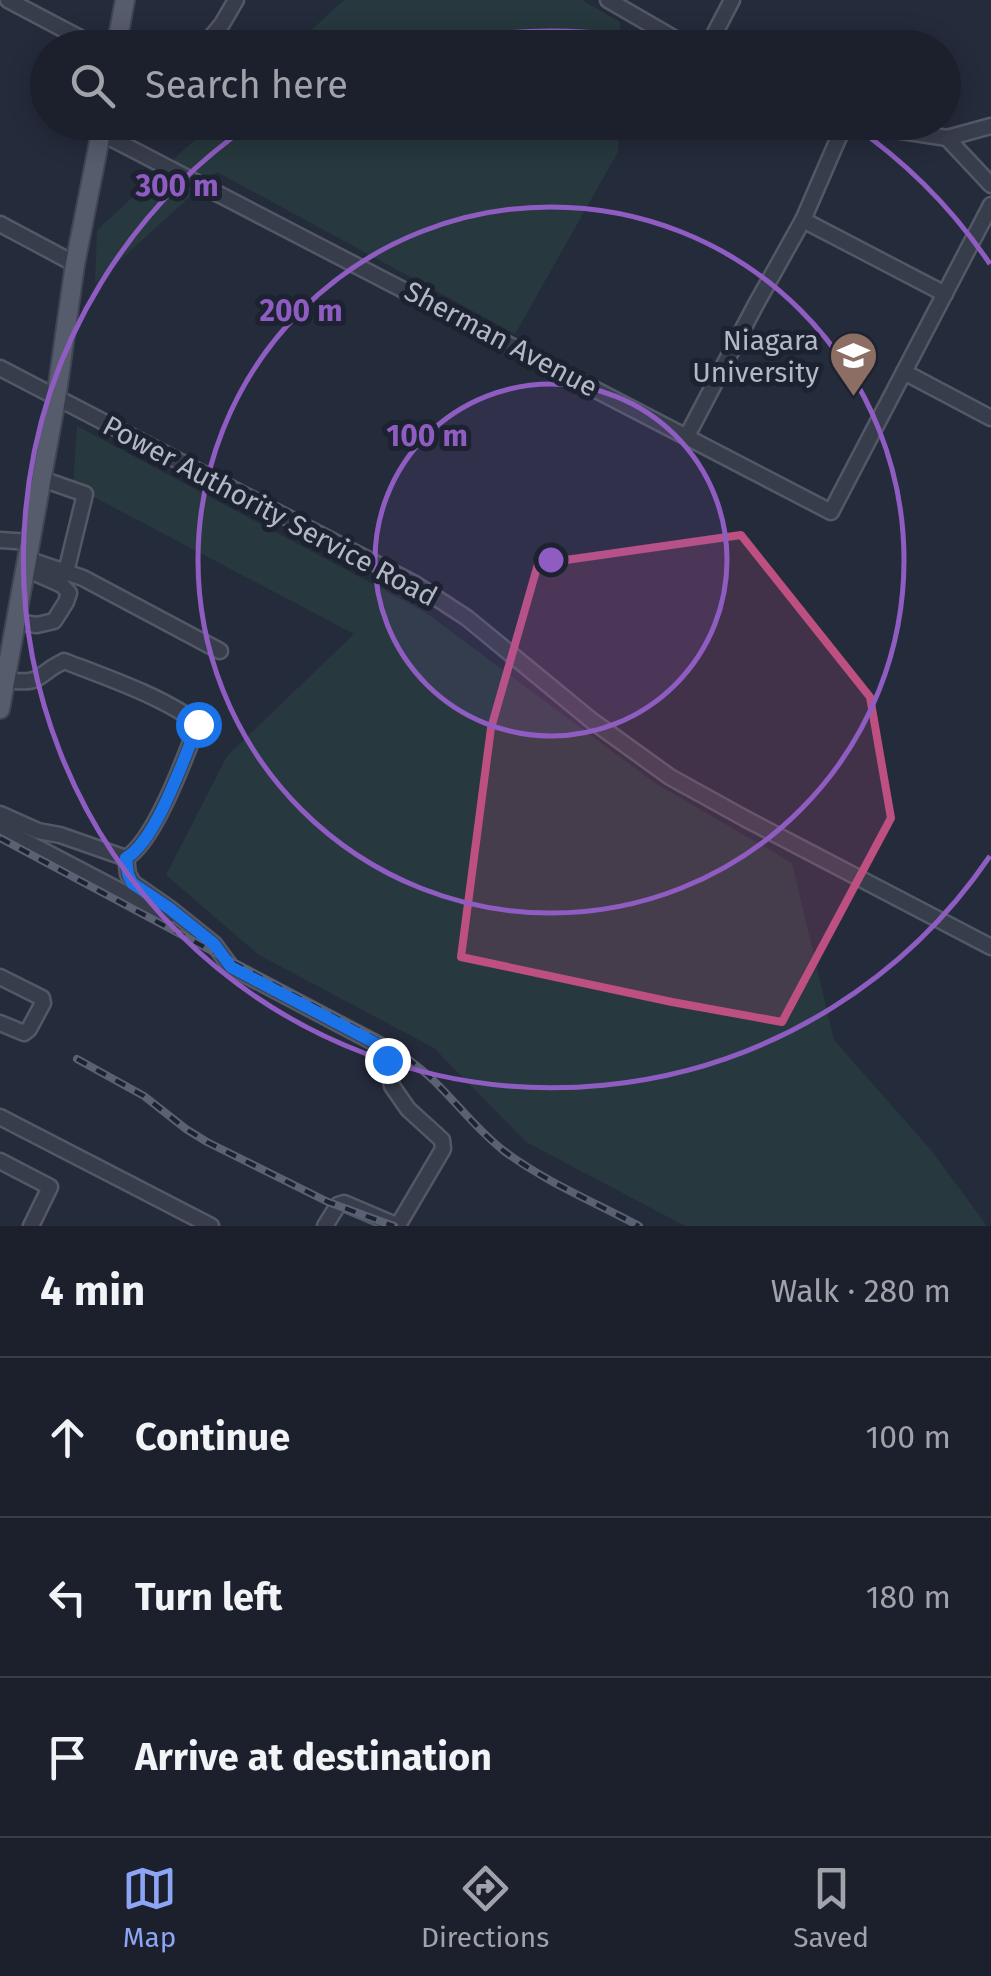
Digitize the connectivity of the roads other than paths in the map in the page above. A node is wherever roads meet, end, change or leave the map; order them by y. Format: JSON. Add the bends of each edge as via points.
{"nodes":[{"id":1,"x":8,"y":0,"type":"edge"},
{"id":2,"x":124,"y":0,"type":"edge"},
{"id":3,"x":236,"y":0,"type":"edge"},
{"id":4,"x":608,"y":0,"type":"edge"},
{"id":5,"x":732,"y":0,"type":"edge"},
{"id":6,"x":65,"y":30,"type":"edge"},
{"id":7,"x":119,"y":30,"type":"edge"},
{"id":8,"x":217,"y":30,"type":"edge"},
{"id":9,"x":660,"y":30,"type":"edge"},
{"id":10,"x":716,"y":30,"type":"edge"},
{"id":11,"x":991,"y":126,"type":"edge"},
{"id":12,"x":961,"y":134,"type":"edge"},
{"id":13,"x":100,"y":140,"type":"edge"},
{"id":14,"x":125,"y":140,"type":"edge"},
{"id":15,"x":837,"y":140,"type":"edge"},
{"id":16,"x":949,"y":140,"type":"edge"},
{"id":17,"x":991,"y":185,"type":"edge"},
{"id":18,"x":991,"y":205,"type":"edge"},
{"id":19,"x":804,"y":220,"type":"junction"},
{"id":20,"x":0,"y":224,"type":"edge"},
{"id":21,"x":76,"y":264,"type":"junction"},
{"id":22,"x":944,"y":294,"type":"junction"},
{"id":23,"x":0,"y":368,"type":"edge"},
{"id":24,"x":904,"y":372,"type":"junction"},
{"id":25,"x":56,"y":399,"type":"junction"},
{"id":26,"x":991,"y":418,"type":"edge"},
{"id":27,"x":687,"y":436,"type":"junction"},
{"id":28,"x":42,"y":479,"type":"junction"},
{"id":29,"x":0,"y":540,"type":"edge"},
{"id":30,"x":26,"y":564,"type":"junction"},
{"id":31,"x":66,"y":572,"type":"junction"},
{"id":32,"x":16,"y":622,"type":"junction"},
{"id":33,"x":220,"y":651,"type":"dead end"},
{"id":34,"x":0,"y":658,"type":"edge"},
{"id":35,"x":5,"y":680,"type":"junction"},
{"id":36,"x":0,"y":709,"type":"edge"},
{"id":37,"x":0,"y":814,"type":"edge"},
{"id":38,"x":0,"y":828,"type":"edge"},
{"id":39,"x":126,"y":858,"type":"junction"},
{"id":40,"x":184,"y":920,"type":"junction"},
{"id":41,"x":991,"y":947,"type":"edge"},
{"id":42,"x":0,"y":976,"type":"edge"},
{"id":43,"x":0,"y":1023,"type":"edge"},
{"id":44,"x":0,"y":1117,"type":"edge"},
{"id":45,"x":0,"y":1161,"type":"edge"},
{"id":46,"x":31,"y":1226,"type":"edge"},
{"id":47,"x":211,"y":1226,"type":"edge"},
{"id":48,"x":324,"y":1226,"type":"edge"}],
"edges":[{"from":1,"to":6,"type":"street"},
{"from":2,"to":7,"type":"main road"},
{"from":3,"to":8,"type":"street"},
{"from":4,"to":9,"type":"street"},
{"from":5,"to":10,"type":"street"},
{"from":11,"to":12,"type":"street"},
{"from":13,"to":21,"type":"main road"},
{"from":14,"to":27,"type":"street","name":"Sherman Avenue"},
{"from":15,"to":19,"type":"street"},
{"from":16,"to":17,"type":"street"},
{"from":18,"to":22,"type":"street"},
{"from":19,"to":22,"type":"street"},
{"from":19,"to":27,"type":"street"},
{"from":20,"to":21,"type":"street"},
{"from":21,"to":25,"type":"main road"},
{"from":22,"to":24,"type":"street"},
{"from":23,"to":25,"type":"street","name":"Power Authority Service Road"},
{"from":24,"to":26,"type":"street"},
{"from":24,"to":27,"type":"street","name":"Sherman Avenue","via":[[831,512]]},
{"from":25,"to":28,"type":"main road"},
{"from":25,"to":41,"type":"street","name":"Power Authority Service Road","via":[[415,584],[670,777]]},
{"from":28,"to":30,"type":"main road"},
{"from":28,"to":31,"type":"street","via":[[85,494]]},
{"from":29,"to":30,"type":"street"},
{"from":30,"to":31,"type":"street"},
{"from":30,"to":32,"type":"main road"},
{"from":30,"to":32,"type":"street","via":[[68,593],[54,621]]},
{"from":30,"to":34,"type":"main road"},
{"from":31,"to":33,"type":"street"},
{"from":32,"to":35,"type":"main road"},
{"from":35,"to":36,"type":"main road"},
{"from":35,"to":39,"type":"street","via":[[30,683],[64,660],[198,724],[151,833]]},
{"from":37,"to":39,"type":"street"},
{"from":38,"to":40,"type":"street"},
{"from":39,"to":40,"type":"street","via":[[132,883]]},
{"from":40,"to":48,"type":"street","via":[[231,967],[379,1045],[392,1086],[442,1140],[400,1222],[344,1202]]},
{"from":42,"to":43,"type":"street","via":[[43,1003],[24,1033]]},
{"from":44,"to":47,"type":"street"},
{"from":45,"to":46,"type":"street","via":[[50,1187]]}]}
